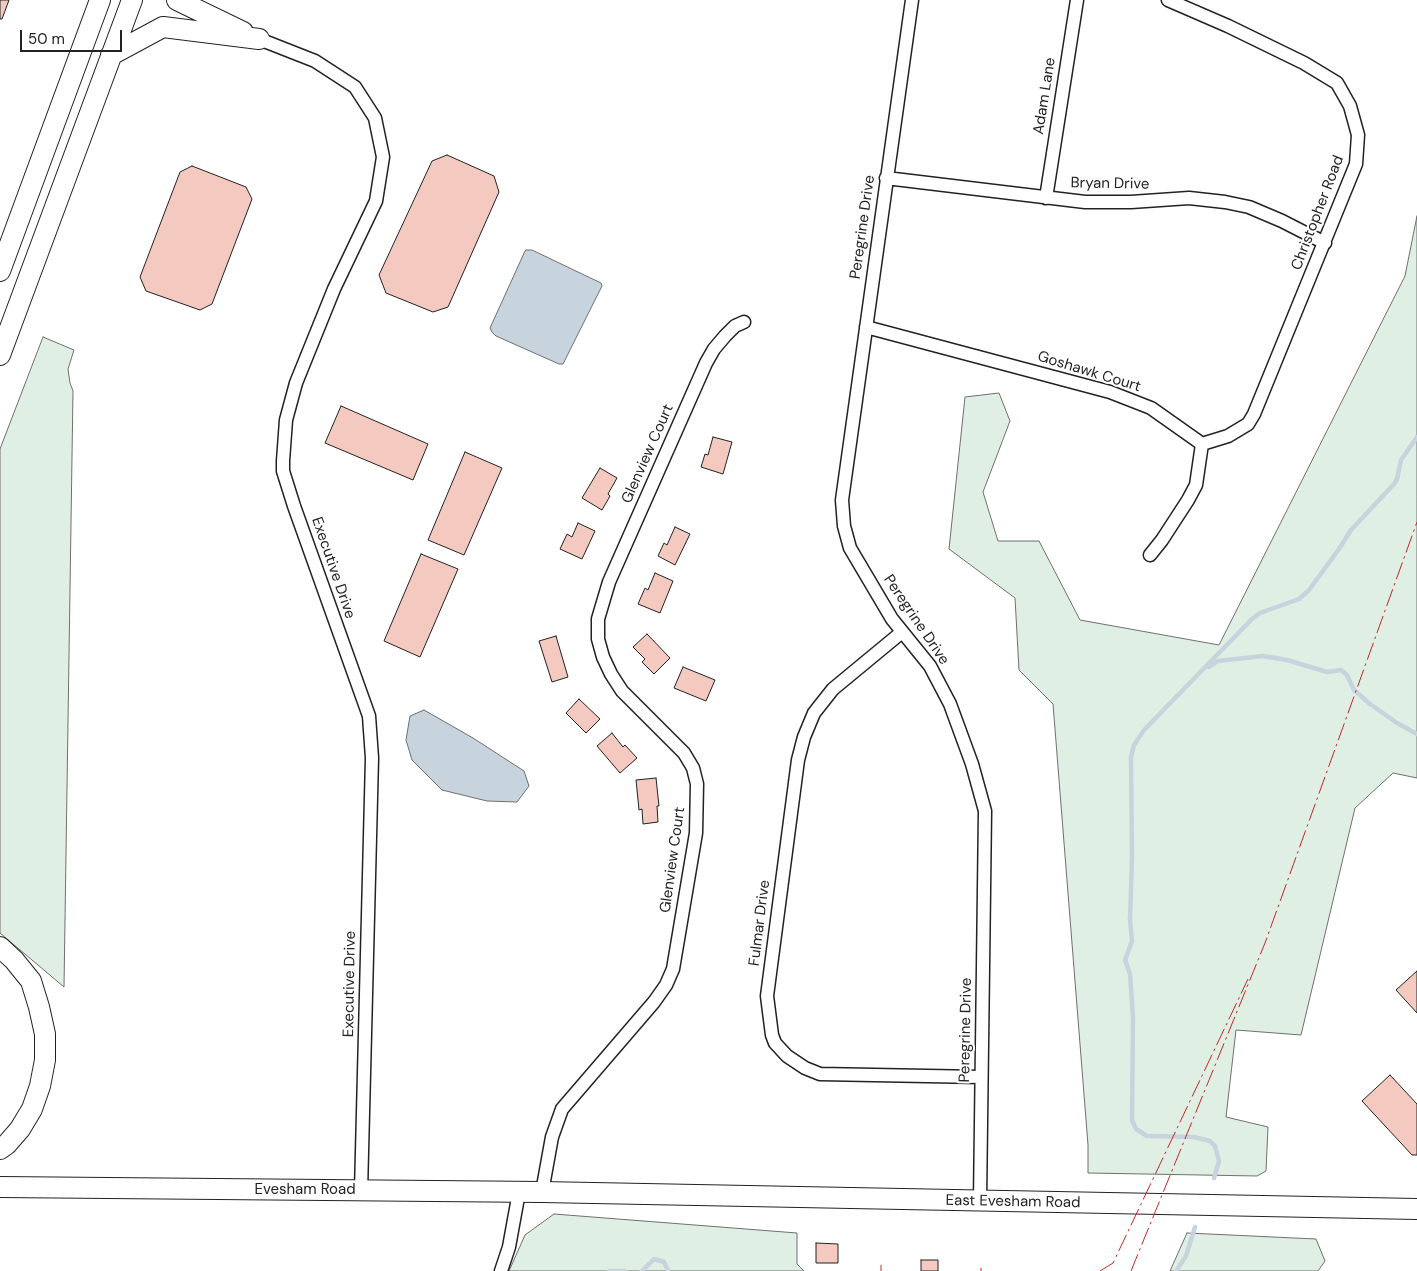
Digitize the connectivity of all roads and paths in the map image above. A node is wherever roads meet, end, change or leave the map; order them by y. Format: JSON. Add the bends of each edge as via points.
{"nodes":[{"id":1,"x":100,"y":0,"type":"edge"},
{"id":2,"x":132,"y":0,"type":"edge"},
{"id":3,"x":177,"y":0,"type":"edge"},
{"id":4,"x":912,"y":0,"type":"edge"},
{"id":5,"x":1077,"y":0,"type":"edge"},
{"id":6,"x":1168,"y":0,"type":"edge"},
{"id":7,"x":258,"y":39,"type":"junction"},
{"id":8,"x":111,"y":55,"type":"junction"},
{"id":9,"x":886,"y":178,"type":"junction"},
{"id":10,"x":1046,"y":198,"type":"junction"},
{"id":11,"x":1325,"y":243,"type":"junction"},
{"id":12,"x":0,"y":271,"type":"edge"},
{"id":13,"x":744,"y":322,"type":"dead end"},
{"id":14,"x":866,"y":327,"type":"junction"},
{"id":15,"x":0,"y":355,"type":"edge"},
{"id":16,"x":1202,"y":444,"type":"junction"},
{"id":17,"x":1150,"y":555,"type":"dead end"},
{"id":18,"x":902,"y":632,"type":"junction"},
{"id":19,"x":0,"y":947,"type":"edge"},
{"id":20,"x":981,"y":1077,"type":"junction"},
{"id":21,"x":0,"y":1149,"type":"edge"},
{"id":22,"x":0,"y":1187,"type":"edge"},
{"id":23,"x":361,"y":1191,"type":"junction"},
{"id":24,"x":519,"y":1192,"type":"junction"},
{"id":25,"x":542,"y":1192,"type":"junction"},
{"id":26,"x":610,"y":1194,"type":"joint"},
{"id":27,"x":980,"y":1201,"type":"junction"},
{"id":28,"x":1417,"y":1209,"type":"edge"},
{"id":29,"x":501,"y":1271,"type":"edge"}],
"edges":[{"from":1,"to":12,"type":"main road"},
{"from":2,"to":8,"type":"main road"},
{"from":3,"to":7,"type":"main road"},
{"from":4,"to":9,"type":"street","name":"Peregrine Drive"},
{"from":5,"to":10,"type":"street","name":"Adam Lane"},
{"from":6,"to":11,"type":"street","name":"Christopher Road","via":[[1236,30],[1337,83],[1350,106],[1358,134],[1356,164]]},
{"from":7,"to":8,"type":"main road","via":[[163,27]]},
{"from":7,"to":23,"type":"street","name":"Executive Drive","via":[[315,61],[355,87],[375,118],[383,157],[376,201],[334,289],[296,383],[286,420],[283,461],[294,506],[369,716],[372,758]]},
{"from":8,"to":15,"type":"main road"},
{"from":9,"to":10,"type":"street","name":"Bryan Drive"},
{"from":9,"to":14,"type":"street","name":"Peregrine Drive"},
{"from":10,"to":11,"type":"street","name":"Bryan Drive","via":[[1085,202],[1189,198],[1225,202],[1249,207]]},
{"from":11,"to":16,"type":"street","name":"Christopher Road","via":[[1248,424],[1228,436]]},
{"from":13,"to":25,"type":"street","name":"Glenview Court","via":[[725,336],[706,363],[609,582],[598,619],[598,638],[611,674],[622,691],[684,753],[697,784],[696,833],[673,969],[654,1002],[562,1109],[552,1137]]},
{"from":14,"to":16,"type":"street","name":"Goshawk Court","via":[[1110,392],[1151,408]]},
{"from":14,"to":18,"type":"street","name":"Peregrine Drive","via":[[842,500],[844,526],[850,548]]},
{"from":16,"to":17,"type":"street","via":[[1196,485]]},
{"from":18,"to":20,"type":"street","name":"Peregrine Drive","via":[[930,666],[950,704],[985,811]]},
{"from":18,"to":20,"type":"street","name":"Fulmar Drive","via":[[833,689],[814,713],[804,737],[798,760],[766,996],[772,1035],[788,1056],[820,1074]]},
{"from":19,"to":21,"type":"main road","via":[[31,981],[45,1034],[40,1086],[32,1109],[20,1129]]},
{"from":20,"to":27,"type":"street","name":"Peregrine Drive"},
{"from":22,"to":23,"type":"main road","name":"Evesham Road"},
{"from":23,"to":24,"type":"main road","name":"Evesham Road"},
{"from":24,"to":25,"type":"main road","name":"Evesham Road"},
{"from":24,"to":29,"type":"street"},
{"from":25,"to":26,"type":"main road","name":"Evesham Road"},
{"from":26,"to":27,"type":"main road","name":"East Evesham Road"},
{"from":27,"to":28,"type":"main road","name":"East Evesham Road"}]}
